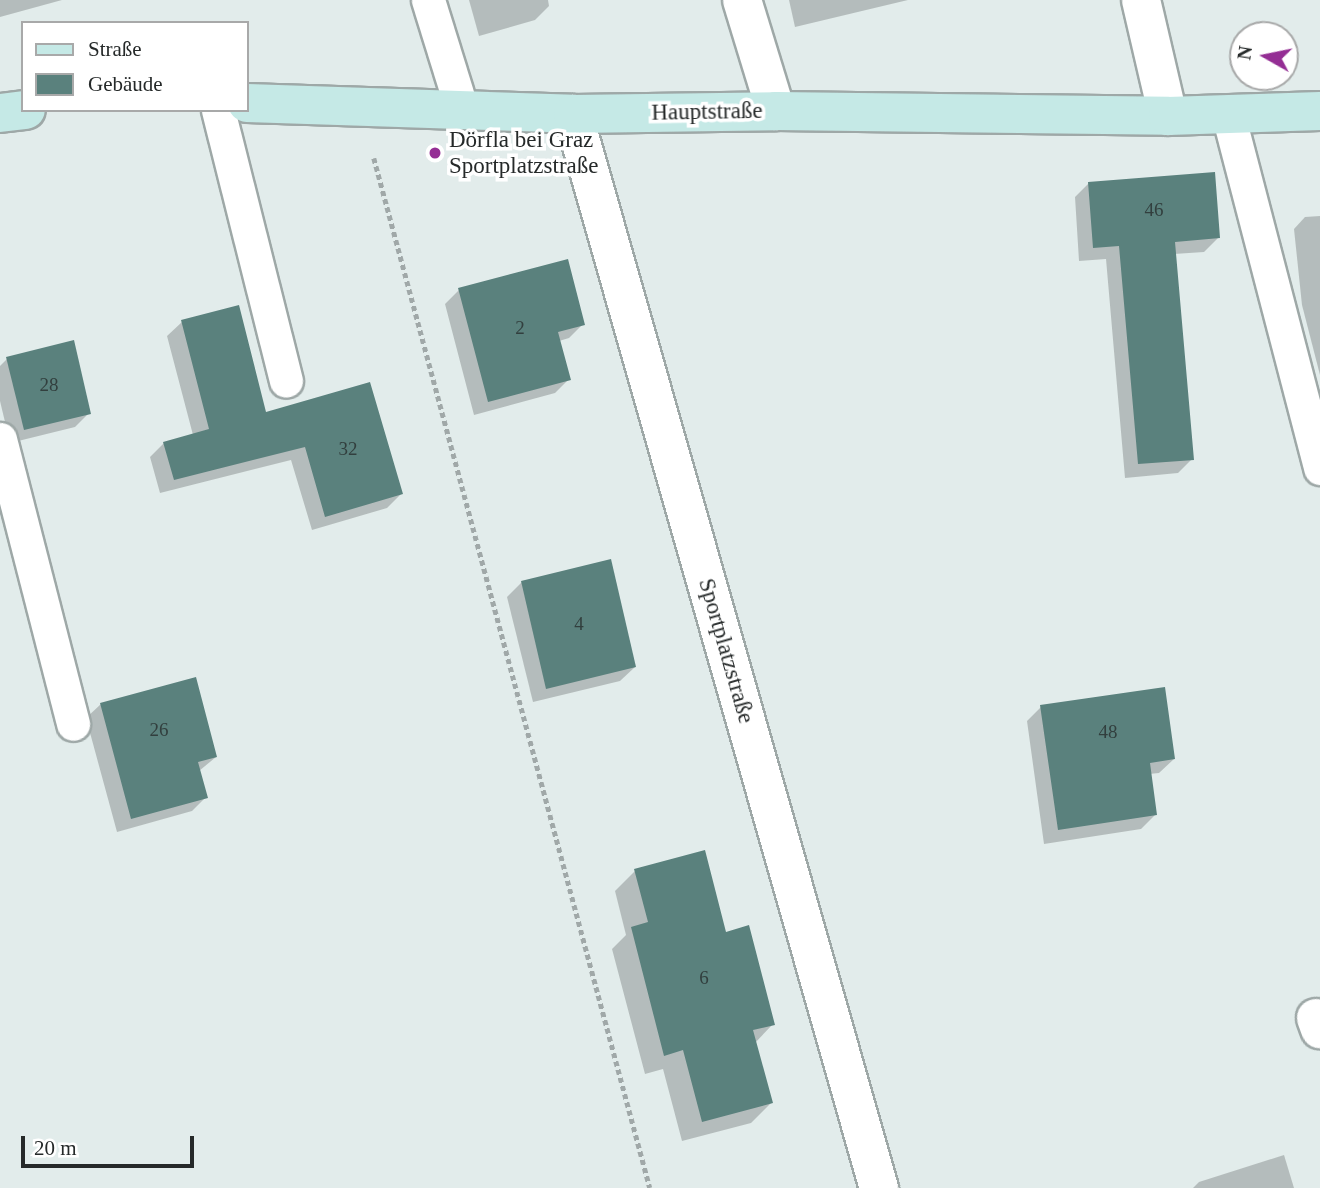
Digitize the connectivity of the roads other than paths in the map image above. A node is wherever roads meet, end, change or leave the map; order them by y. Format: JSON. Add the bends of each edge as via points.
{"nodes":[{"id":1,"x":428,"y":0,"type":"edge"},
{"id":2,"x":742,"y":0,"type":"edge"},
{"id":3,"x":1141,"y":0,"type":"edge"},
{"id":4,"x":248,"y":103,"type":"edge"},
{"id":5,"x":462,"y":110,"type":"junction"},
{"id":6,"x":21,"y":111,"type":"edge"},
{"id":7,"x":776,"y":111,"type":"junction"},
{"id":8,"x":1320,"y":111,"type":"edge"},
{"id":9,"x":219,"y":112,"type":"edge"},
{"id":10,"x":0,"y":113,"type":"edge"},
{"id":11,"x":573,"y":114,"type":"junction"},
{"id":12,"x":1228,"y":114,"type":"junction"},
{"id":13,"x":1168,"y":116,"type":"junction"},
{"id":14,"x":286,"y":381,"type":"dead end"},
{"id":15,"x":0,"y":439,"type":"edge"},
{"id":16,"x":1320,"y":468,"type":"edge"},
{"id":17,"x":73,"y":724,"type":"dead end"},
{"id":18,"x":879,"y":1188,"type":"edge"}],
"edges":[{"from":1,"to":5,"type":"lane"},
{"from":2,"to":7,"type":"street"},
{"from":3,"to":13,"type":"street"},
{"from":4,"to":5,"type":"main road","name":"Hauptstraße"},
{"from":5,"to":11,"type":"main road","name":"Hauptstraße"},
{"from":6,"to":10,"type":"main road"},
{"from":7,"to":11,"type":"main road","name":"Hauptstraße"},
{"from":7,"to":13,"type":"main road","name":"Hauptstraße"},
{"from":8,"to":12,"type":"main road","name":"Hauptstraße"},
{"from":9,"to":14,"type":"lane"},
{"from":11,"to":18,"type":"street","name":"Sportplatzstraße"},
{"from":12,"to":13,"type":"main road","name":"Hauptstraße"},
{"from":12,"to":16,"type":"lane"},
{"from":15,"to":17,"type":"lane"}]}
